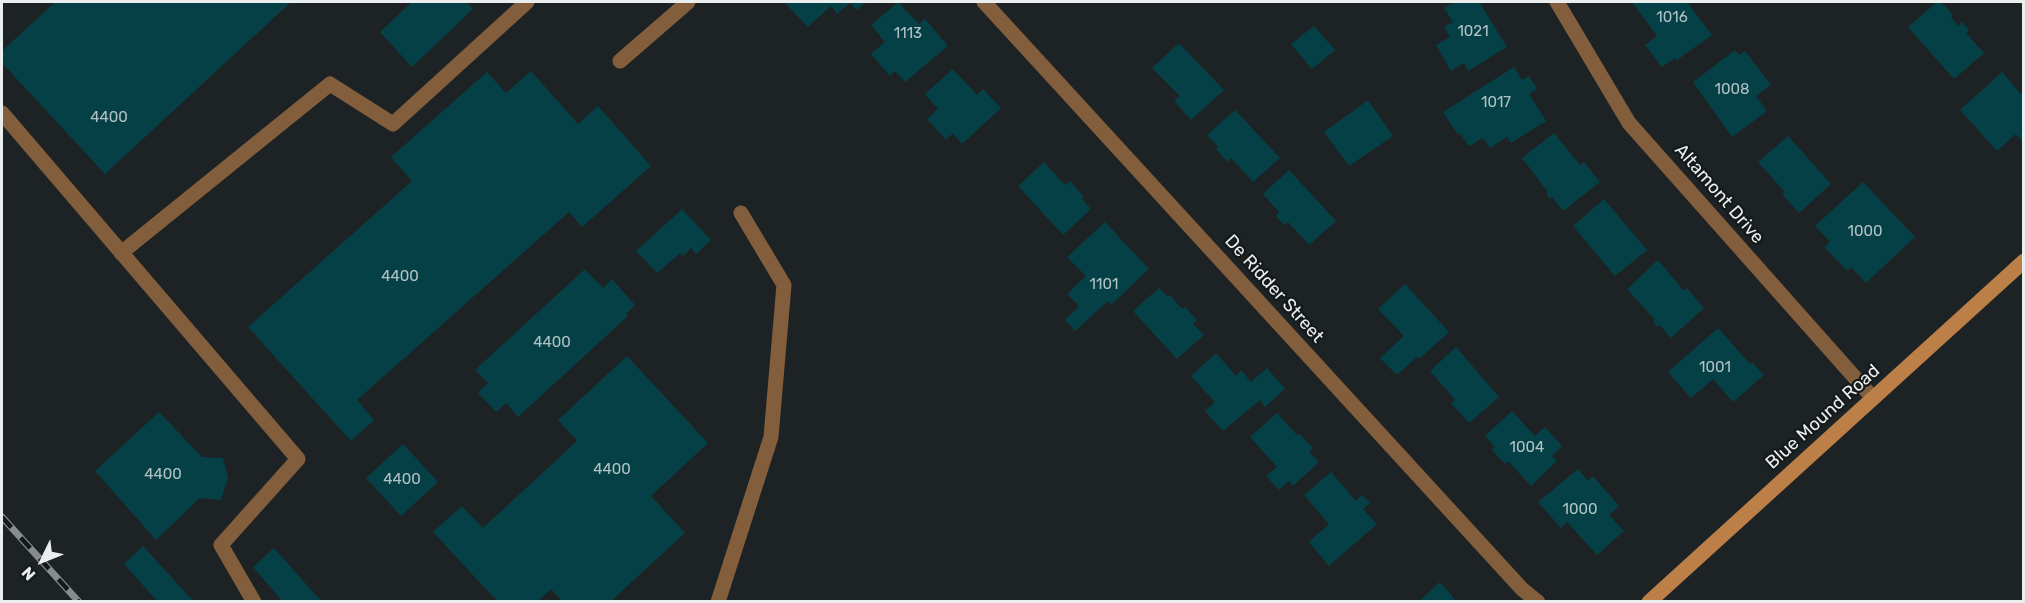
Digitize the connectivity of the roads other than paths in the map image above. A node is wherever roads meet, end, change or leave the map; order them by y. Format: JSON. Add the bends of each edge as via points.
{"nodes":[{"id":1,"x":527,"y":2,"type":"edge"},
{"id":2,"x":688,"y":2,"type":"edge"},
{"id":3,"x":984,"y":2,"type":"edge"},
{"id":4,"x":1557,"y":2,"type":"edge"},
{"id":5,"x":620,"y":61,"type":"dead end"},
{"id":6,"x":2,"y":112,"type":"edge"},
{"id":7,"x":741,"y":213,"type":"dead end"},
{"id":8,"x":122,"y":253,"type":"junction"},
{"id":9,"x":2024,"y":261,"type":"edge"},
{"id":10,"x":1873,"y":398,"type":"junction"},
{"id":11,"x":254,"y":602,"type":"edge"},
{"id":12,"x":718,"y":602,"type":"edge"},
{"id":13,"x":1538,"y":602,"type":"edge"},
{"id":14,"x":1649,"y":602,"type":"edge"}],
"edges":[{"from":1,"to":8,"type":"street","via":[[393,124],[330,84]]},
{"from":2,"to":5,"type":"street"},
{"from":3,"to":13,"type":"street","name":"De Ridder Street"},
{"from":4,"to":10,"type":"street","name":"Altamont Drive","via":[[1629,123]]},
{"from":6,"to":8,"type":"street"},
{"from":7,"to":12,"type":"street","via":[[784,285],[771,437]]},
{"from":8,"to":11,"type":"street","via":[[298,459],[221,544]]},
{"from":9,"to":10,"type":"main road","name":"Blue Mound Road"},
{"from":10,"to":14,"type":"main road","name":"Blue Mound Road"}]}
